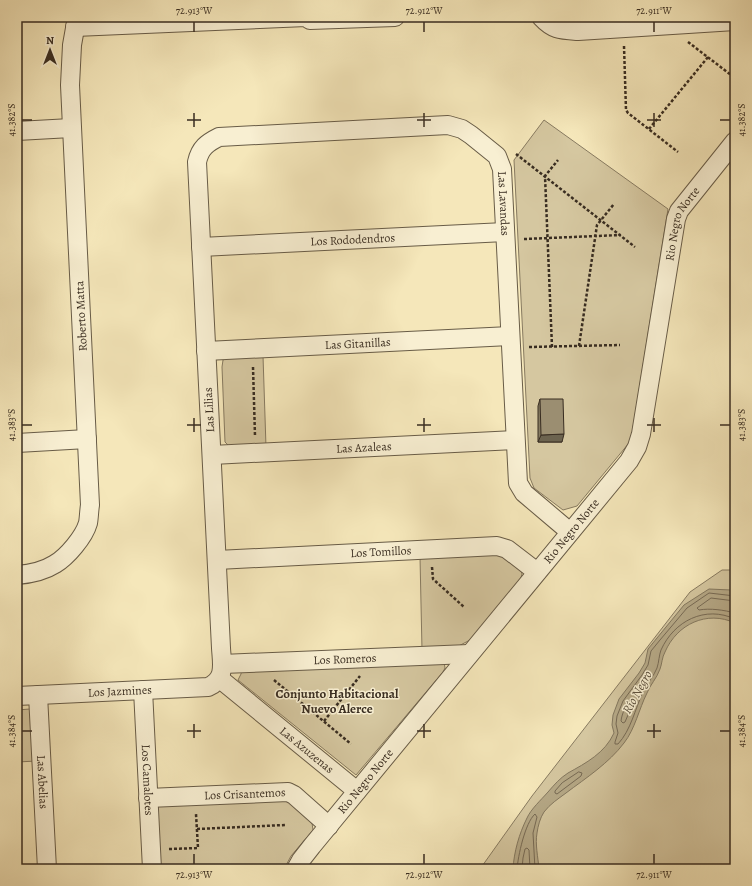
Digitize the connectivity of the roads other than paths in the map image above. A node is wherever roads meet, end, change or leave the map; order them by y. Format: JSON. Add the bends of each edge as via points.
{"nodes":[{"id":1,"x":306,"y":17,"type":"edge"},
{"id":2,"x":395,"y":17,"type":"edge"},
{"id":3,"x":200,"y":19,"type":"edge"},
{"id":4,"x":545,"y":21,"type":"edge"},
{"id":5,"x":735,"y":21,"type":"edge"},
{"id":6,"x":76,"y":22,"type":"edge"},
{"id":7,"x":648,"y":22,"type":"edge"},
{"id":8,"x":71,"y":128,"type":"junction"},
{"id":9,"x":17,"y":131,"type":"edge"},
{"id":10,"x":735,"y":141,"type":"edge"},
{"id":11,"x":206,"y":144,"type":"joint"},
{"id":12,"x":505,"y":236,"type":"junction"},
{"id":13,"x":201,"y":247,"type":"junction"},
{"id":14,"x":510,"y":342,"type":"junction"},
{"id":15,"x":206,"y":351,"type":"junction"},
{"id":16,"x":87,"y":439,"type":"junction"},
{"id":17,"x":515,"y":440,"type":"junction"},
{"id":18,"x":17,"y":443,"type":"edge"},
{"id":19,"x":212,"y":455,"type":"junction"},
{"id":20,"x":570,"y":532,"type":"junction"},
{"id":21,"x":217,"y":560,"type":"junction"},
{"id":22,"x":537,"y":572,"type":"junction"},
{"id":23,"x":17,"y":576,"type":"edge"},
{"id":24,"x":469,"y":654,"type":"junction"},
{"id":25,"x":221,"y":671,"type":"junction"},
{"id":26,"x":143,"y":690,"type":"junction"},
{"id":27,"x":38,"y":695,"type":"junction"},
{"id":28,"x":17,"y":696,"type":"edge"},
{"id":29,"x":357,"y":791,"type":"junction"},
{"id":30,"x":148,"y":798,"type":"junction"},
{"id":31,"x":329,"y":826,"type":"junction"},
{"id":32,"x":47,"y":869,"type":"edge"},
{"id":33,"x":152,"y":869,"type":"edge"},
{"id":34,"x":296,"y":869,"type":"edge"}],
"edges":[{"from":1,"to":2,"type":"street","via":[[310,20]]},
{"from":1,"to":3,"type":"street"},
{"from":3,"to":6,"type":"street"},
{"from":4,"to":7,"type":"street","via":[[555,29],[578,30],[623,28]]},
{"from":5,"to":7,"type":"street","via":[[666,25]]},
{"from":6,"to":8,"type":"street","name":"Roberto Matta","via":[[70,65]]},
{"from":8,"to":9,"type":"street"},
{"from":8,"to":16,"type":"street","name":"Roberto Matta"},
{"from":10,"to":20,"type":"street","name":"Rio Negro Norte","via":[[679,211],[676,219],[637,447],[629,461]]},
{"from":11,"to":12,"type":"street","name":"Las Lavandas","via":[[224,136],[448,125],[462,130],[497,156],[502,169]]},
{"from":11,"to":13,"type":"street","name":"Las Lilias","via":[[197,162]]},
{"from":12,"to":13,"type":"street","name":"Los Rododendros"},
{"from":12,"to":14,"type":"street","name":"Las Lavandas"},
{"from":13,"to":15,"type":"street","name":"Las Lilias"},
{"from":14,"to":15,"type":"street","name":"Las Gitanillas"},
{"from":14,"to":17,"type":"street","name":"Las Lavandas"},
{"from":15,"to":19,"type":"street","name":"Las Lilias"},
{"from":16,"to":18,"type":"street"},
{"from":16,"to":23,"type":"street","name":"Roberto Matta","via":[[90,505],[88,523],[83,535],[56,564]]},
{"from":17,"to":19,"type":"street","name":"Las Azaleas"},
{"from":17,"to":20,"type":"street","name":"Las Lavandas","via":[[518,478],[524,493]]},
{"from":19,"to":21,"type":"street","name":"Las Lilias"},
{"from":20,"to":22,"type":"street","name":"Rio Negro Norte"},
{"from":21,"to":22,"type":"street","name":"Los Tomillos","via":[[502,546]]},
{"from":21,"to":25,"type":"street","name":"Las Lilias"},
{"from":22,"to":24,"type":"street","name":"Rio Negro Norte"},
{"from":24,"to":25,"type":"street","name":"Los Romeros","via":[[265,662]]},
{"from":24,"to":29,"type":"street","name":"Rio Negro Norte"},
{"from":25,"to":26,"type":"street","name":"Los Jazmines","via":[[208,687]]},
{"from":25,"to":29,"type":"street","name":"Las Azuzenas"},
{"from":26,"to":27,"type":"street","name":"Los Jazmines"},
{"from":26,"to":30,"type":"street","name":"Los Camalotes"},
{"from":27,"to":28,"type":"street","name":"Los Jazmines"},
{"from":27,"to":32,"type":"street","name":"Las Abelias"},
{"from":29,"to":31,"type":"street","name":"Rio Negro Norte"},
{"from":30,"to":31,"type":"street","name":"Los Crisantemos","via":[[288,792]]},
{"from":30,"to":33,"type":"street","name":"Los Camalotes"},
{"from":31,"to":34,"type":"street","name":"Rio Negro Norte","via":[[300,860]]}]}
